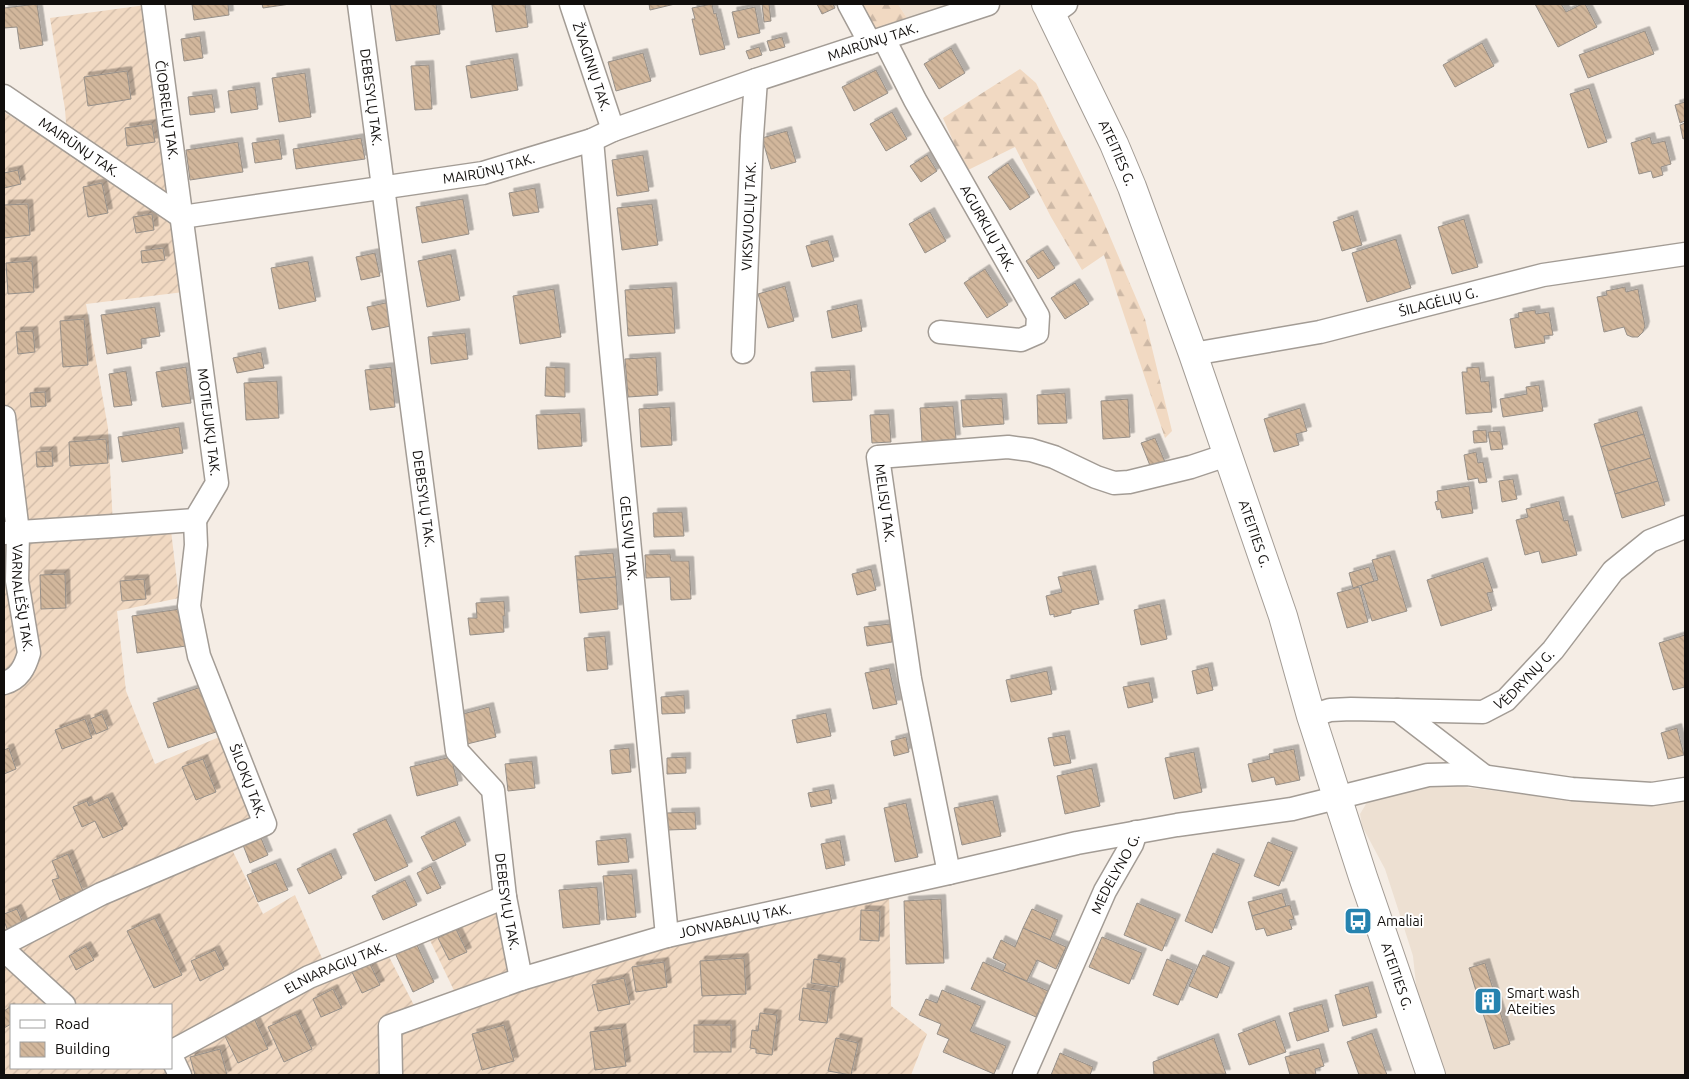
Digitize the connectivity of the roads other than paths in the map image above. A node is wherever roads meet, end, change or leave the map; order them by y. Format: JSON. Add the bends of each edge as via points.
{"nodes":[{"id":1,"x":153,"y":4,"type":"edge"},
{"id":2,"x":359,"y":4,"type":"edge"},
{"id":3,"x":571,"y":4,"type":"edge"},
{"id":4,"x":850,"y":4,"type":"edge"},
{"id":5,"x":988,"y":4,"type":"edge"},
{"id":6,"x":1055,"y":7,"type":"edge"},
{"id":7,"x":877,"y":41,"type":"junction"},
{"id":8,"x":756,"y":80,"type":"junction"},
{"id":9,"x":4,"y":96,"type":"edge"},
{"id":10,"x":612,"y":130,"type":"junction"},
{"id":11,"x":592,"y":140,"type":"junction"},
{"id":12,"x":384,"y":188,"type":"junction"},
{"id":13,"x":182,"y":217,"type":"junction"},
{"id":14,"x":1685,"y":254,"type":"edge"},
{"id":15,"x":940,"y":332,"type":"dead end"},
{"id":16,"x":743,"y":352,"type":"dead end"},
{"id":17,"x":1193,"y":354,"type":"junction"},
{"id":18,"x":4,"y":417,"type":"edge"},
{"id":19,"x":1227,"y":455,"type":"junction"},
{"id":20,"x":195,"y":520,"type":"junction"},
{"id":21,"x":1685,"y":527,"type":"edge"},
{"id":22,"x":11,"y":532,"type":"edge"},
{"id":23,"x":4,"y":682,"type":"edge"},
{"id":24,"x":1398,"y":710,"type":"junction"},
{"id":25,"x":1311,"y":716,"type":"junction"},
{"id":26,"x":1484,"y":776,"type":"junction"},
{"id":27,"x":1685,"y":788,"type":"edge"},
{"id":28,"x":1337,"y":797,"type":"junction"},
{"id":29,"x":1136,"y":832,"type":"junction"},
{"id":30,"x":950,"y":873,"type":"junction"},
{"id":31,"x":505,"y":897,"type":"junction"},
{"id":32,"x":667,"y":936,"type":"junction"},
{"id":33,"x":4,"y":944,"type":"edge"},
{"id":34,"x":4,"y":950,"type":"edge"},
{"id":35,"x":521,"y":978,"type":"junction"},
{"id":36,"x":63,"y":1004,"type":"edge"},
{"id":37,"x":172,"y":1051,"type":"edge"},
{"id":38,"x":172,"y":1058,"type":"edge"},
{"id":39,"x":180,"y":1075,"type":"edge"},
{"id":40,"x":391,"y":1075,"type":"edge"},
{"id":41,"x":1024,"y":1075,"type":"edge"},
{"id":42,"x":1431,"y":1075,"type":"edge"}],
"edges":[{"from":1,"to":13,"type":"street","name":"ČIOBRELIŲ TAK."},
{"from":2,"to":12,"type":"street","name":"DEBESYLŲ TAK."},
{"from":3,"to":10,"type":"street","name":"ŽVAGINIŲ TAK."},
{"from":4,"to":7,"type":"street","name":"AGURKLIŲ TAK."},
{"from":5,"to":7,"type":"street","name":"MAIRŪNŲ TAK."},
{"from":6,"to":17,"type":"street","name":"ATEITIES G.","via":[[1129,179]]},
{"from":7,"to":8,"type":"street","name":"MAIRŪNŲ TAK."},
{"from":7,"to":15,"type":"street","name":"AGURKLIŲ TAK.","via":[[915,100],[1038,316],[1037,333],[1022,340]]},
{"from":8,"to":10,"type":"street","name":"MAIRŪNŲ TAK."},
{"from":8,"to":16,"type":"street","name":"VIKSVUOLIŲ TAK."},
{"from":9,"to":13,"type":"street","name":"MAIRŪNŲ TAK."},
{"from":10,"to":11,"type":"street","name":"MAIRŪNŲ TAK."},
{"from":11,"to":12,"type":"street","name":"MAIRŪNŲ TAK.","via":[[483,173]]},
{"from":11,"to":32,"type":"street","name":"GELSVIŲ TAK."},
{"from":12,"to":13,"type":"street","name":"MAIRŪNŲ TAK."},
{"from":12,"to":31,"type":"street","name":"DEBESYLŲ TAK.","via":[[457,751],[493,790]]},
{"from":13,"to":20,"type":"street","name":"MOTIEJUKŲ TAK.","via":[[217,483]]},
{"from":14,"to":17,"type":"street","name":"ŠILAGĖLIŲ G.","via":[[1543,275],[1320,332]]},
{"from":17,"to":19,"type":"street","name":"ATEITIES G."},
{"from":18,"to":22,"type":"street","name":"VARNALĖŠŲ TAK."},
{"from":19,"to":25,"type":"street","name":"ATEITIES G.","via":[[1283,616]]},
{"from":19,"to":30,"type":"street","name":"MELISŲ TAK.","via":[[1129,482],[1096,477],[1054,457],[1008,447],[878,457],[910,679]]},
{"from":20,"to":22,"type":"street"},
{"from":20,"to":33,"type":"street","name":"ŠILOKŲ TAK.","via":[[196,545],[189,606],[199,656],[265,824],[101,894]]},
{"from":21,"to":24,"type":"street","name":"VĖDRYNŲ G.","via":[[1650,541],[1613,571],[1553,650],[1506,700],[1482,712]]},
{"from":22,"to":23,"type":"street","name":"VARNALĖŠŲ TAK.","via":[[28,653],[19,674]]},
{"from":24,"to":25,"type":"street","name":"VĖDRYNŲ G.","via":[[1351,708]]},
{"from":24,"to":26,"type":"street"},
{"from":25,"to":28,"type":"street","name":"ATEITIES G."},
{"from":26,"to":27,"type":"street","name":"MEDELYNO G.","via":[[1572,788],[1652,794]]},
{"from":26,"to":28,"type":"street","name":"MEDELYNO G.","via":[[1428,775]]},
{"from":28,"to":29,"type":"street","name":"MEDELYNO G.","via":[[1292,809]]},
{"from":28,"to":42,"type":"street","name":"ATEITIES G."},
{"from":29,"to":30,"type":"street","name":"JONVABALIŲ TAK."},
{"from":29,"to":41,"type":"street","name":"MEDELYNO G.","via":[[1105,892]]},
{"from":30,"to":32,"type":"street","name":"JONVABALIŲ TAK."},
{"from":31,"to":35,"type":"street","name":"DEBESYLŲ TAK."},
{"from":31,"to":37,"type":"street","name":"ELNIARAGIŲ TAK.","via":[[309,977]]},
{"from":32,"to":35,"type":"street","name":"JONVABALIŲ TAK."},
{"from":34,"to":36,"type":"street"},
{"from":35,"to":40,"type":"street","name":"JONVABALIŲ TAK.","via":[[390,1026]]},
{"from":38,"to":39,"type":"street"}]}
